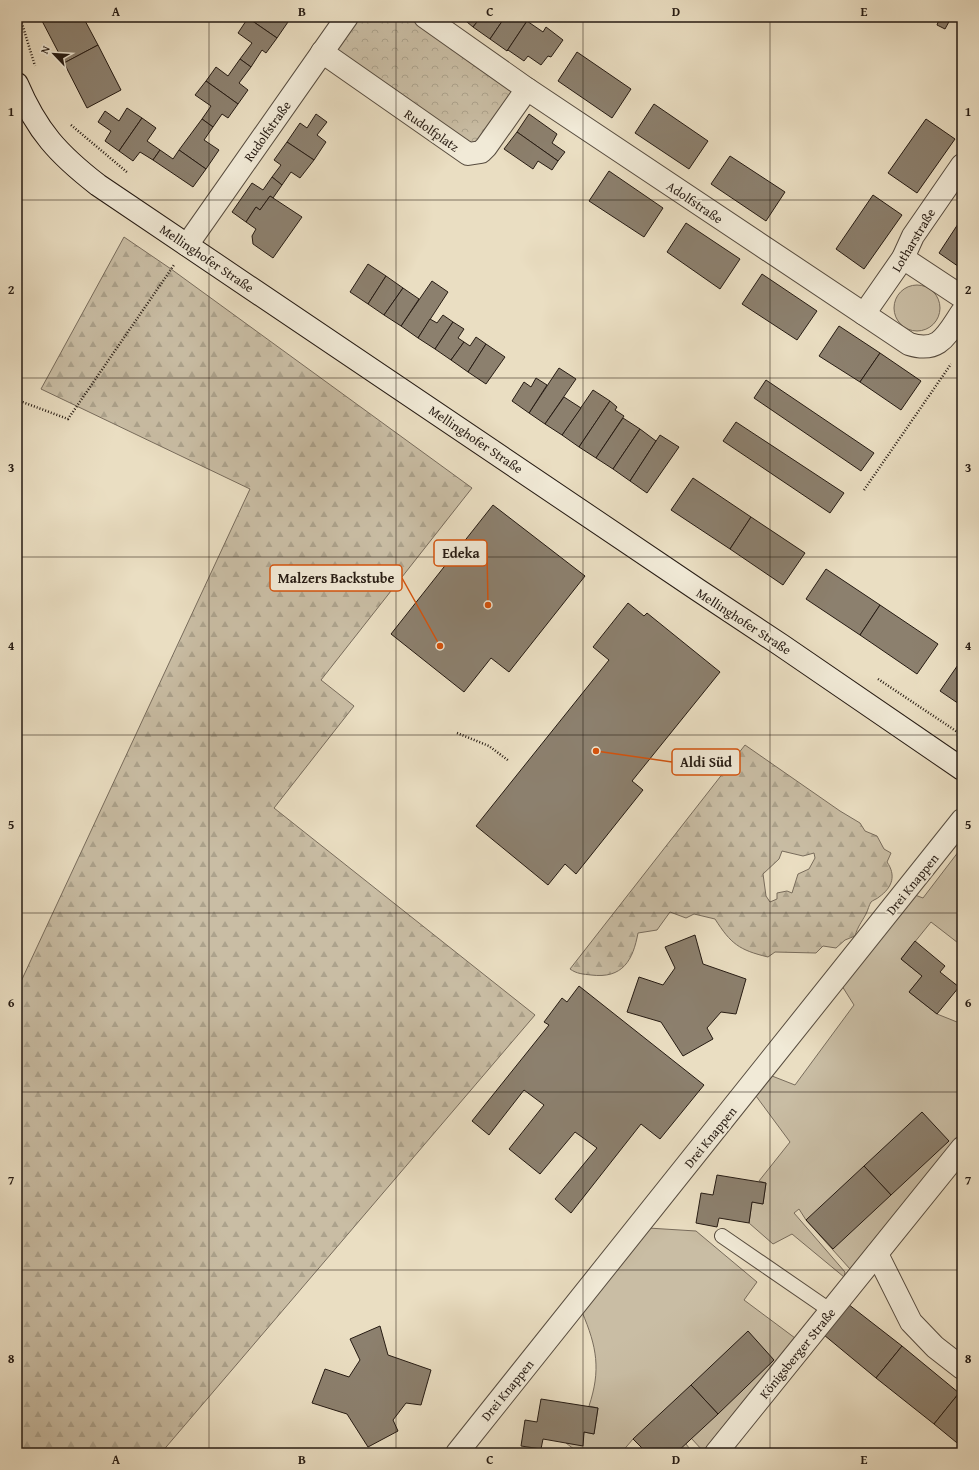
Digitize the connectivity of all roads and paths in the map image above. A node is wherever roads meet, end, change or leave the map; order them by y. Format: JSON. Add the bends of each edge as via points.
{"nodes":[{"id":1,"x":20,"y":17,"type":"edge"},
{"id":2,"x":347,"y":17,"type":"edge"},
{"id":3,"x":425,"y":17,"type":"edge"},
{"id":4,"x":322,"y":52,"type":"junction"},
{"id":5,"x":36,"y":68,"type":"dead end"},
{"id":6,"x":17,"y":84,"type":"edge"},
{"id":7,"x":527,"y":89,"type":"junction"},
{"id":8,"x":68,"y":122,"type":"dead end"},
{"id":9,"x":962,"y":165,"type":"edge"},
{"id":10,"x":132,"y":177,"type":"dead end"},
{"id":11,"x":186,"y":245,"type":"junction"},
{"id":12,"x":903,"y":258,"type":"junction"},
{"id":13,"x":962,"y":297,"type":"edge"},
{"id":14,"x":962,"y":312,"type":"edge"},
{"id":15,"x":864,"y":314,"type":"junction"},
{"id":16,"x":929,"y":347,"type":"junction"},
{"id":17,"x":17,"y":400,"type":"edge"},
{"id":18,"x":864,"y":490,"type":"dead end"},
{"id":19,"x":876,"y":678,"type":"dead end"},
{"id":20,"x":457,"y":733,"type":"dead end"},
{"id":21,"x":962,"y":735,"type":"edge"},
{"id":22,"x":509,"y":761,"type":"dead end"},
{"id":23,"x":962,"y":769,"type":"edge"},
{"id":24,"x":962,"y":820,"type":"edge"},
{"id":25,"x":962,"y":1148,"type":"edge"},
{"id":26,"x":722,"y":1236,"type":"dead end"},
{"id":27,"x":877,"y":1254,"type":"junction"},
{"id":28,"x":831,"y":1311,"type":"junction"},
{"id":29,"x":962,"y":1368,"type":"edge"},
{"id":30,"x":457,"y":1453,"type":"edge"},
{"id":31,"x":716,"y":1453,"type":"edge"}],
"edges":[{"from":1,"to":5,"type":"path"},
{"from":2,"to":4,"type":"street","name":"Rudolfstraße"},
{"from":3,"to":7,"type":"street","name":"Adolfstraße"},
{"from":4,"to":7,"type":"street","name":"Rudolfplatz","via":[[468,154],[481,152],[486,147]]},
{"from":4,"to":11,"type":"street","name":"Rudolfstraße"},
{"from":6,"to":11,"type":"street","name":"Mellinghofer Straße","via":[[39,128],[73,166]]},
{"from":7,"to":15,"type":"street","name":"Adolfstraße"},
{"from":8,"to":10,"type":"path"},
{"from":9,"to":12,"type":"street","name":"Lotharstraße","via":[[913,236]]},
{"from":11,"to":17,"type":"path","via":[[68,419]]},
{"from":11,"to":23,"type":"street","name":"Mellinghofer Straße"},
{"from":12,"to":13,"type":"street"},
{"from":12,"to":15,"type":"street","name":"Lotharstraße"},
{"from":14,"to":16,"type":"street","via":[[943,340]]},
{"from":15,"to":16,"type":"street","name":"Adolfstraße","via":[[909,344]]},
{"from":16,"to":18,"type":"path","via":[[953,362]]},
{"from":19,"to":21,"type":"path"},
{"from":20,"to":22,"type":"path","via":[[489,746]]},
{"from":24,"to":30,"type":"street","name":"Drei Knappen"},
{"from":25,"to":27,"type":"street","name":"Königsberger Straße"},
{"from":26,"to":28,"type":"lane"},
{"from":27,"to":28,"type":"street","name":"Königsberger Straße"},
{"from":27,"to":29,"type":"street","via":[[911,1322],[934,1347]]},
{"from":28,"to":31,"type":"street","name":"Königsberger Straße"}]}
